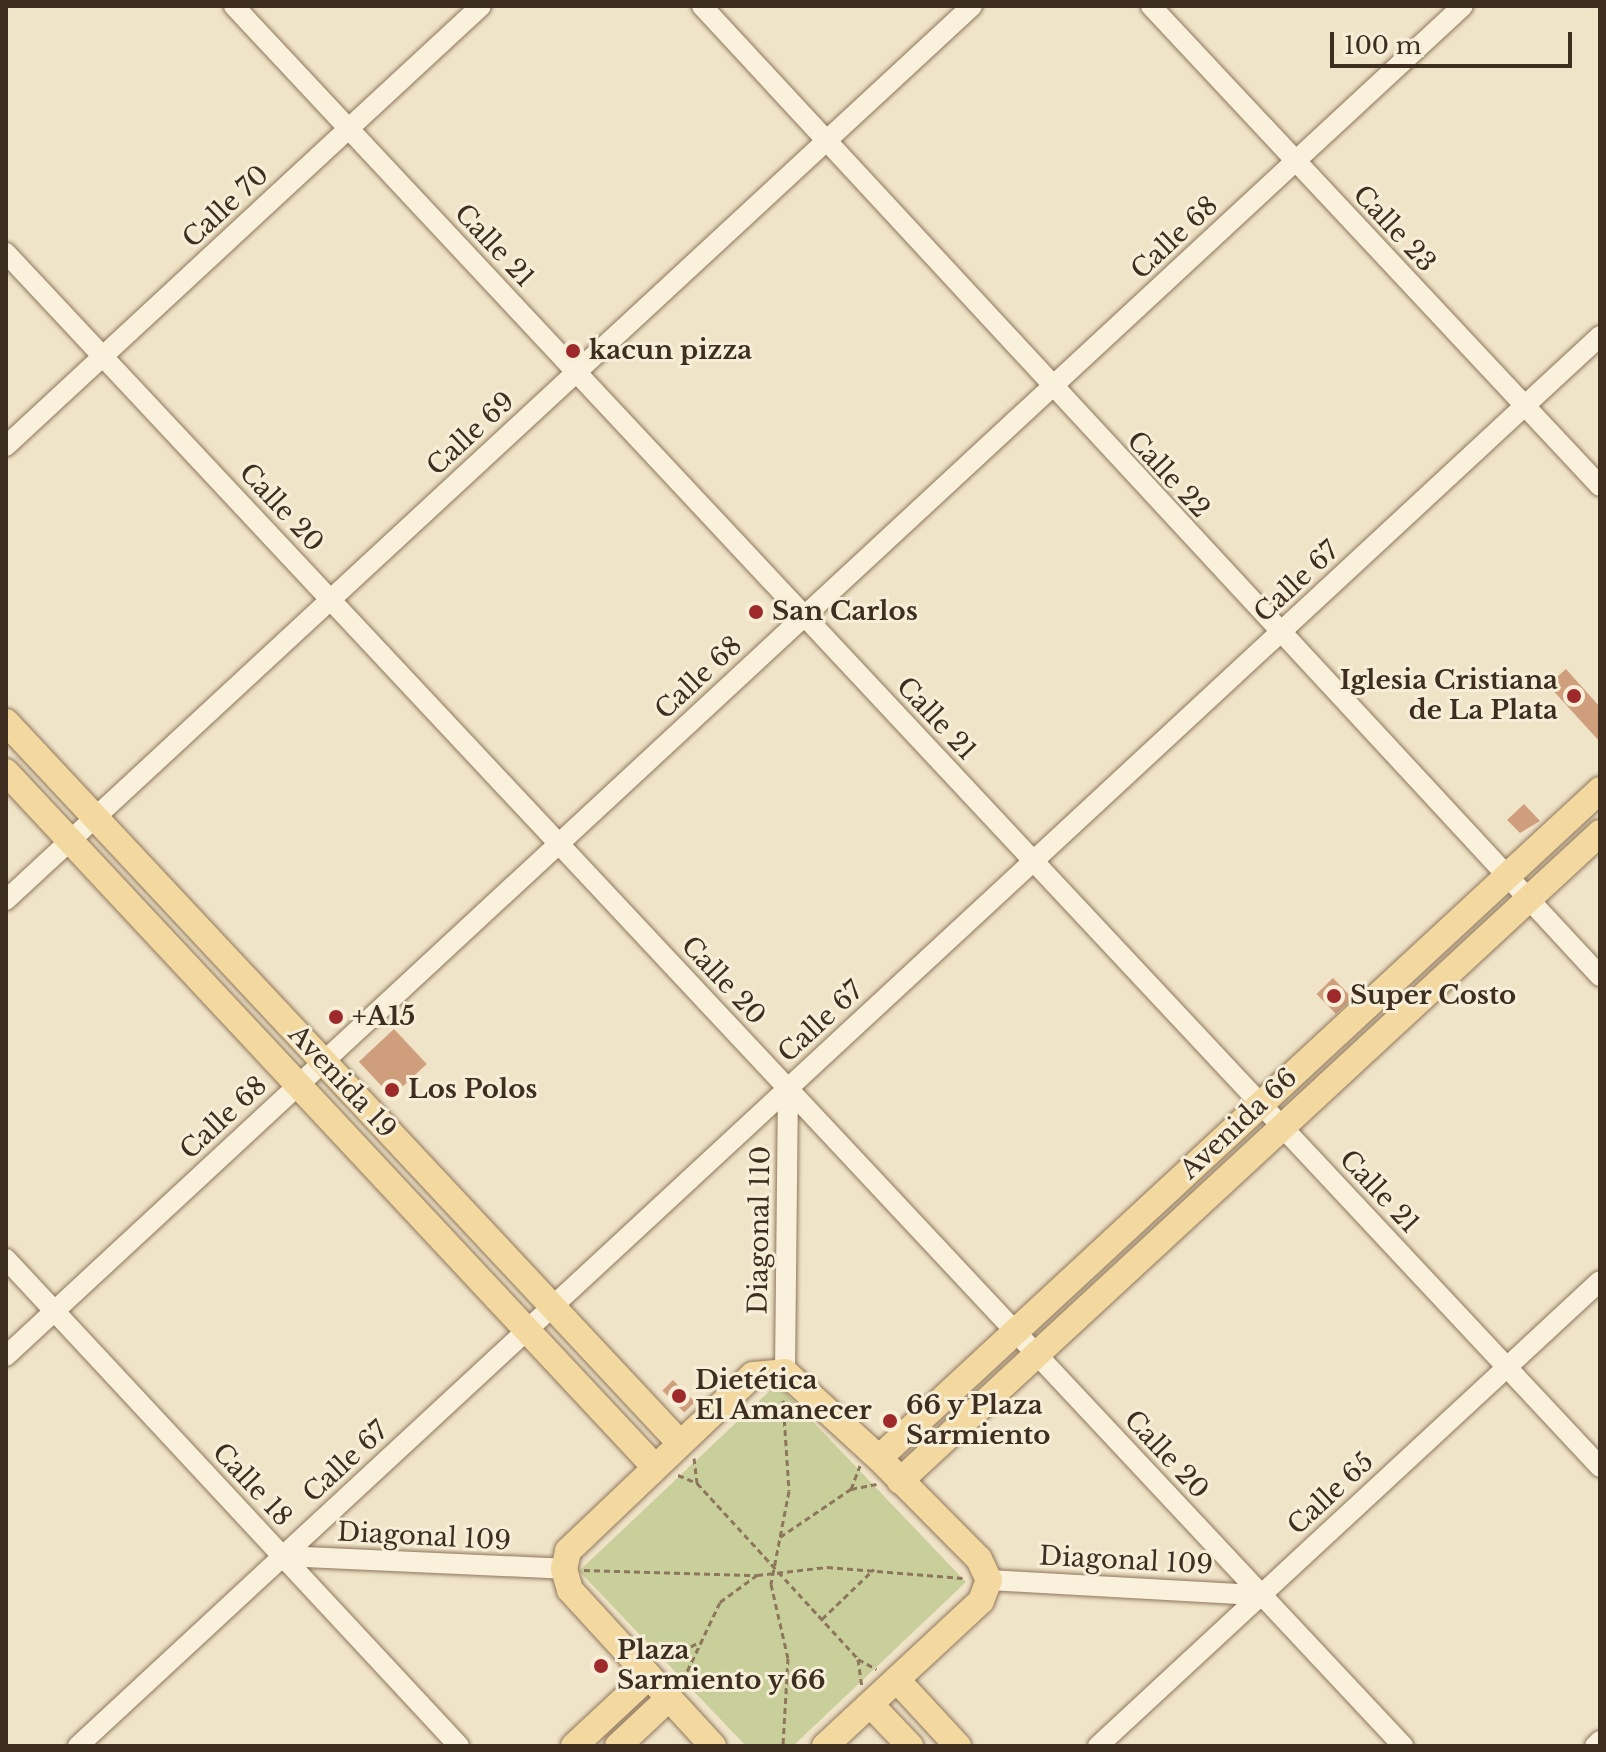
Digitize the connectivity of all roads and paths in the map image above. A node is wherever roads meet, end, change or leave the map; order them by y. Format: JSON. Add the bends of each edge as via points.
{"nodes":[{"id":1,"x":234,"y":6,"type":"edge"},
{"id":2,"x":481,"y":6,"type":"edge"},
{"id":3,"x":702,"y":6,"type":"edge"},
{"id":4,"x":972,"y":6,"type":"edge"},
{"id":5,"x":1151,"y":6,"type":"edge"},
{"id":6,"x":1463,"y":6,"type":"edge"},
{"id":7,"x":349,"y":128,"type":"junction"},
{"id":8,"x":822,"y":144,"type":"junction"},
{"id":9,"x":1296,"y":161,"type":"junction"},
{"id":10,"x":6,"y":253,"type":"edge"},
{"id":11,"x":1600,"y":336,"type":"edge"},
{"id":12,"x":103,"y":356,"type":"junction"},
{"id":13,"x":576,"y":372,"type":"junction"},
{"id":14,"x":1051,"y":388,"type":"junction"},
{"id":15,"x":1525,"y":406,"type":"junction"},
{"id":16,"x":6,"y":446,"type":"edge"},
{"id":17,"x":1600,"y":486,"type":"edge"},
{"id":18,"x":331,"y":600,"type":"junction"},
{"id":19,"x":805,"y":616,"type":"junction"},
{"id":20,"x":1279,"y":633,"type":"junction"},
{"id":21,"x":6,"y":722,"type":"edge"},
{"id":22,"x":6,"y":772,"type":"edge"},
{"id":23,"x":1600,"y":790,"type":"edge"},
{"id":24,"x":95,"y":817,"type":"junction"},
{"id":25,"x":1600,"y":833,"type":"edge"},
{"id":26,"x":70,"y":841,"type":"junction"},
{"id":27,"x":559,"y":844,"type":"junction"},
{"id":28,"x":1033,"y":861,"type":"junction"},
{"id":29,"x":1507,"y":876,"type":"junction"},
{"id":30,"x":1528,"y":899,"type":"junction"},
{"id":31,"x":6,"y":900,"type":"edge"},
{"id":32,"x":1600,"y":976,"type":"edge"},
{"id":33,"x":324,"y":1062,"type":"junction"},
{"id":34,"x":298,"y":1085,"type":"junction"},
{"id":35,"x":788,"y":1088,"type":"junction"},
{"id":36,"x":1260,"y":1104,"type":"junction"},
{"id":37,"x":1282,"y":1127,"type":"junction"},
{"id":38,"x":6,"y":1259,"type":"edge"},
{"id":39,"x":1600,"y":1281,"type":"edge"},
{"id":40,"x":552,"y":1306,"type":"junction"},
{"id":41,"x":54,"y":1311,"type":"junction"},
{"id":42,"x":527,"y":1330,"type":"junction"},
{"id":43,"x":1015,"y":1332,"type":"junction"},
{"id":44,"x":1036,"y":1355,"type":"junction"},
{"id":45,"x":6,"y":1356,"type":"edge"},
{"id":46,"x":1507,"y":1367,"type":"junction"},
{"id":47,"x":785,"y":1372,"type":"junction"},
{"id":48,"x":679,"y":1442,"type":"junction"},
{"id":49,"x":879,"y":1458,"type":"junction"},
{"id":50,"x":653,"y":1465,"type":"junction"},
{"id":51,"x":1600,"y":1467,"type":"edge"},
{"id":52,"x":900,"y":1481,"type":"junction"},
{"id":53,"x":780,"y":1537,"type":"junction"},
{"id":54,"x":283,"y":1556,"type":"junction"},
{"id":55,"x":564,"y":1569,"type":"junction"},
{"id":56,"x":874,"y":1569,"type":"junction"},
{"id":57,"x":777,"y":1570,"type":"junction"},
{"id":58,"x":757,"y":1575,"type":"junction"},
{"id":59,"x":989,"y":1580,"type":"junction"},
{"id":60,"x":1261,"y":1595,"type":"junction"},
{"id":61,"x":821,"y":1619,"type":"junction"},
{"id":62,"x":699,"y":1642,"type":"junction"},
{"id":63,"x":647,"y":1678,"type":"junction"},
{"id":64,"x":897,"y":1680,"type":"junction"},
{"id":65,"x":667,"y":1700,"type":"junction"},
{"id":66,"x":871,"y":1705,"type":"junction"},
{"id":67,"x":1600,"y":1741,"type":"edge"},
{"id":68,"x":78,"y":1746,"type":"edge"},
{"id":69,"x":459,"y":1746,"type":"edge"},
{"id":70,"x":574,"y":1746,"type":"edge"},
{"id":71,"x":618,"y":1746,"type":"edge"},
{"id":72,"x":713,"y":1746,"type":"edge"},
{"id":73,"x":783,"y":1746,"type":"edge"},
{"id":74,"x":825,"y":1746,"type":"edge"},
{"id":75,"x":910,"y":1746,"type":"edge"},
{"id":76,"x":958,"y":1746,"type":"edge"},
{"id":77,"x":1098,"y":1746,"type":"edge"},
{"id":78,"x":1403,"y":1746,"type":"edge"},
{"id":79,"x":1595,"y":1746,"type":"edge"}],
"edges":[{"from":1,"to":7,"type":"street","name":"Calle 21"},
{"from":2,"to":7,"type":"street","name":"Calle 70"},
{"from":3,"to":8,"type":"street","name":"Calle 22"},
{"from":4,"to":8,"type":"street","name":"Calle 69"},
{"from":5,"to":9,"type":"street","name":"Calle 23"},
{"from":6,"to":9,"type":"street","name":"Calle 68"},
{"from":7,"to":12,"type":"street","name":"Calle 70"},
{"from":7,"to":13,"type":"street","name":"Calle 21"},
{"from":8,"to":13,"type":"street","name":"Calle 69"},
{"from":8,"to":14,"type":"street","name":"Calle 22"},
{"from":9,"to":14,"type":"street","name":"Calle 68"},
{"from":9,"to":15,"type":"street","name":"Calle 23"},
{"from":10,"to":12,"type":"street","name":"Calle 20"},
{"from":11,"to":15,"type":"street","name":"Calle 67"},
{"from":12,"to":16,"type":"street","name":"Calle 70"},
{"from":12,"to":18,"type":"street","name":"Calle 20"},
{"from":13,"to":18,"type":"street","name":"Calle 69"},
{"from":13,"to":19,"type":"street","name":"Calle 21"},
{"from":14,"to":19,"type":"street","name":"Calle 68"},
{"from":14,"to":20,"type":"street","name":"Calle 22"},
{"from":15,"to":17,"type":"street","name":"Calle 23"},
{"from":15,"to":20,"type":"street","name":"Calle 67"},
{"from":18,"to":24,"type":"street","name":"Calle 69"},
{"from":18,"to":27,"type":"street","name":"Calle 20"},
{"from":19,"to":27,"type":"street","name":"Calle 68"},
{"from":19,"to":28,"type":"street","name":"Calle 21"},
{"from":20,"to":28,"type":"street","name":"Calle 67"},
{"from":20,"to":29,"type":"street","name":"Calle 22"},
{"from":21,"to":24,"type":"main road","name":"Avenida 19"},
{"from":22,"to":26,"type":"main road","name":"Avenida 19"},
{"from":23,"to":29,"type":"main road","name":"Avenida 66"},
{"from":24,"to":26,"type":"street","name":"Calle 69"},
{"from":24,"to":33,"type":"main road","name":"Avenida 19"},
{"from":25,"to":30,"type":"main road","name":"Avenida 66"},
{"from":26,"to":31,"type":"street","name":"Calle 69"},
{"from":26,"to":34,"type":"main road","name":"Avenida 19"},
{"from":27,"to":33,"type":"street","name":"Calle 68"},
{"from":27,"to":35,"type":"street","name":"Calle 20"},
{"from":28,"to":35,"type":"street","name":"Calle 67"},
{"from":28,"to":36,"type":"street","name":"Calle 21"},
{"from":29,"to":30,"type":"street","name":"Calle 22"},
{"from":29,"to":36,"type":"main road","name":"Avenida 66"},
{"from":30,"to":32,"type":"street","name":"Calle 22"},
{"from":30,"to":37,"type":"main road","name":"Avenida 66"},
{"from":33,"to":34,"type":"street","name":"Calle 68"},
{"from":33,"to":40,"type":"main road","name":"Avenida 19"},
{"from":34,"to":41,"type":"street","name":"Calle 68"},
{"from":34,"to":42,"type":"main road","name":"Avenida 19"},
{"from":35,"to":40,"type":"street","name":"Calle 67"},
{"from":35,"to":43,"type":"street","name":"Calle 20"},
{"from":35,"to":47,"type":"street","name":"Diagonal 110"},
{"from":36,"to":37,"type":"street","name":"Calle 21"},
{"from":36,"to":43,"type":"main road","name":"Avenida 66"},
{"from":37,"to":44,"type":"main road","name":"Avenida 66"},
{"from":37,"to":46,"type":"street","name":"Calle 21"},
{"from":38,"to":41,"type":"street","name":"Calle 18"},
{"from":39,"to":46,"type":"street","name":"Calle 65"},
{"from":40,"to":42,"type":"street","name":"Calle 67"},
{"from":40,"to":48,"type":"main road","name":"Avenida 19"},
{"from":41,"to":45,"type":"street","name":"Calle 68"},
{"from":41,"to":54,"type":"street","name":"Calle 18"},
{"from":42,"to":50,"type":"main road","name":"Avenida 19"},
{"from":42,"to":54,"type":"street","name":"Calle 67"},
{"from":43,"to":44,"type":"street","name":"Calle 20"},
{"from":43,"to":49,"type":"main road","name":"Avenida 66"},
{"from":44,"to":52,"type":"main road","name":"Avenida 66"},
{"from":44,"to":60,"type":"street","name":"Calle 20"},
{"from":46,"to":51,"type":"street","name":"Calle 21"},
{"from":46,"to":60,"type":"street","name":"Calle 65"},
{"from":47,"to":48,"type":"main road","via":[[753,1375]]},
{"from":47,"to":49,"type":"main road"},
{"from":47,"to":53,"type":"path","via":[[789,1491]]},
{"from":48,"to":50,"type":"main road"},
{"from":48,"to":57,"type":"path","via":[[694,1456],[697,1483]]},
{"from":49,"to":52,"type":"main road"},
{"from":50,"to":55,"type":"main road","via":[[568,1551]]},
{"from":52,"to":53,"type":"path","via":[[851,1489]]},
{"from":52,"to":59,"type":"main road","via":[[979,1559]]},
{"from":53,"to":57,"type":"path"},
{"from":54,"to":55,"type":"street","name":"Diagonal 109"},
{"from":54,"to":68,"type":"street","name":"Calle 67"},
{"from":54,"to":69,"type":"street","name":"Calle 18"},
{"from":55,"to":58,"type":"path"},
{"from":55,"to":63,"type":"main road","via":[[570,1590]]},
{"from":56,"to":57,"type":"path"},
{"from":56,"to":59,"type":"path"},
{"from":56,"to":61,"type":"path"},
{"from":57,"to":58,"type":"path"},
{"from":57,"to":61,"type":"path"},
{"from":57,"to":73,"type":"path","via":[[771,1584],[788,1658]]},
{"from":58,"to":62,"type":"path","via":[[720,1602]]},
{"from":59,"to":60,"type":"street","name":"Diagonal 109"},
{"from":59,"to":64,"type":"main road","via":[[981,1601]]},
{"from":60,"to":77,"type":"street","name":"Calle 65"},
{"from":60,"to":78,"type":"street","name":"Calle 20"},
{"from":61,"to":64,"type":"path","via":[[858,1659]]},
{"from":62,"to":63,"type":"path","via":[[670,1653]]},
{"from":62,"to":65,"type":"path"},
{"from":63,"to":65,"type":"main road"},
{"from":63,"to":70,"type":"main road"},
{"from":64,"to":66,"type":"main road"},
{"from":64,"to":76,"type":"main road"},
{"from":65,"to":71,"type":"main road"},
{"from":65,"to":72,"type":"main road"},
{"from":66,"to":74,"type":"main road"},
{"from":66,"to":75,"type":"main road"},
{"from":67,"to":79,"type":"street"}]}
